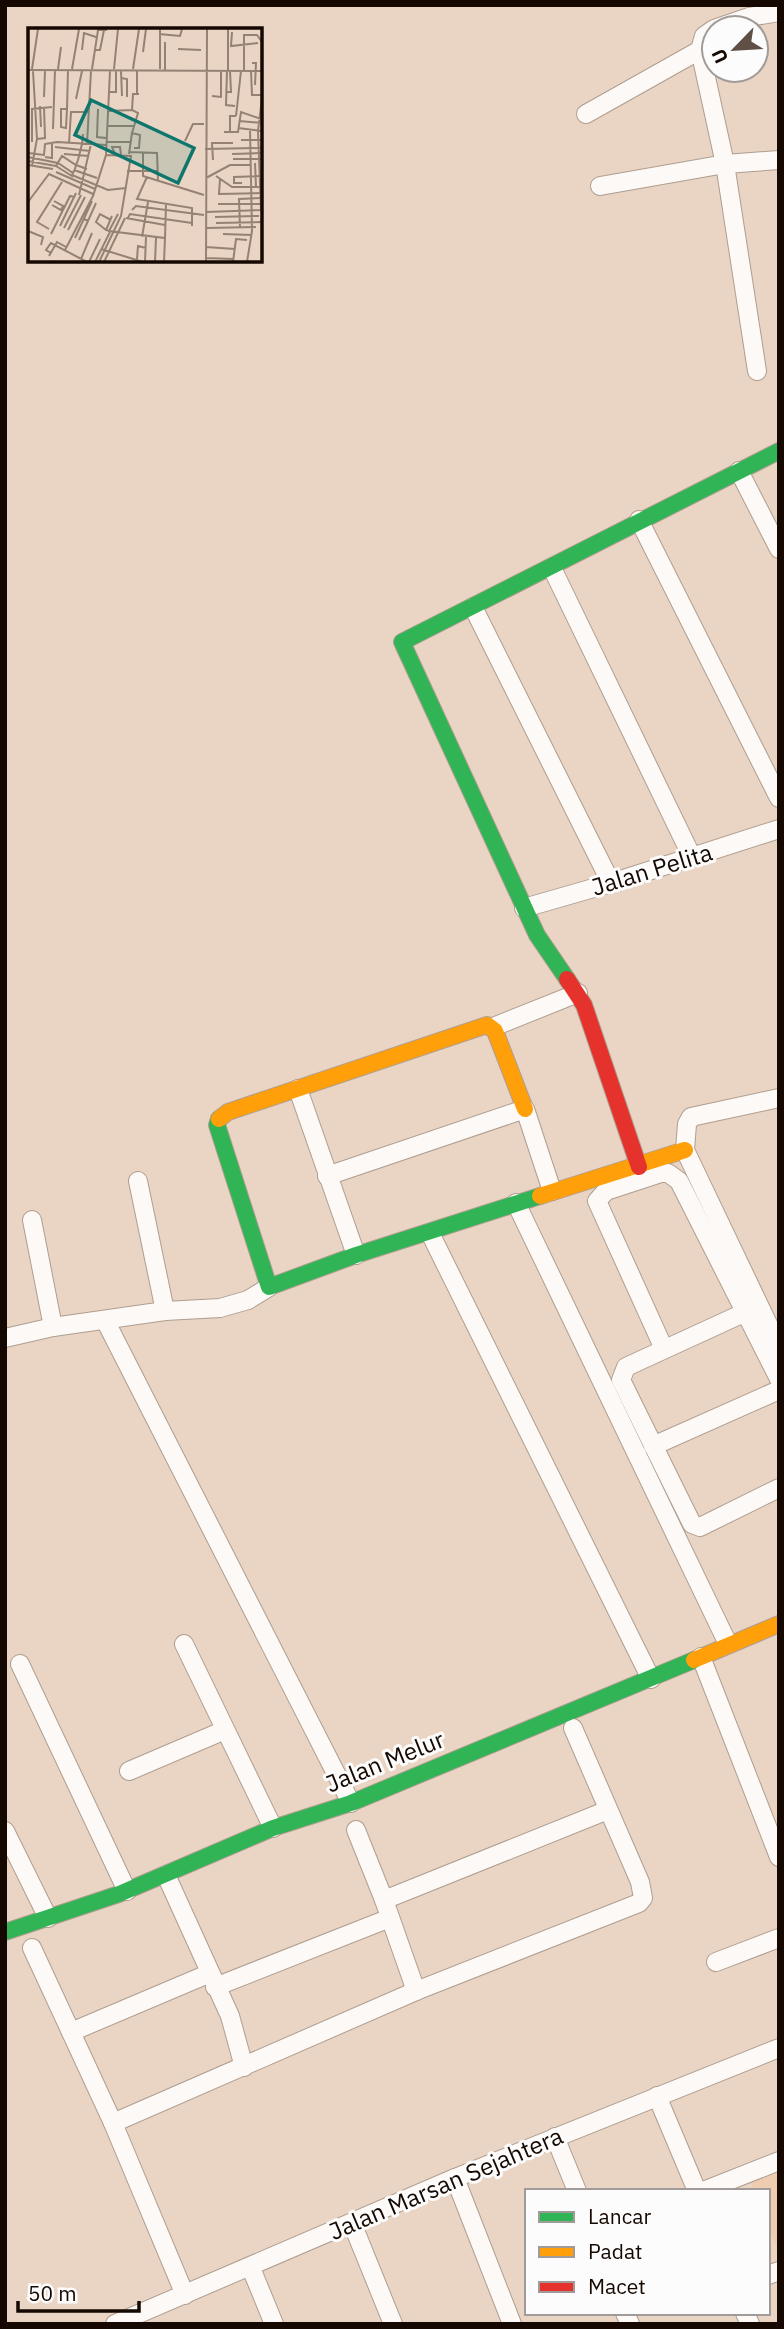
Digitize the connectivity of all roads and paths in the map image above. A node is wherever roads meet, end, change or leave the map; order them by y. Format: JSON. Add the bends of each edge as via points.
{"nodes":[{"id":1,"x":700,"y":50,"type":"edge"},
{"id":2,"x":707,"y":84,"type":"edge"},
{"id":3,"x":586,"y":114,"type":"dead end"},
{"id":4,"x":779,"y":160,"type":"edge"},
{"id":5,"x":725,"y":164,"type":"junction"},
{"id":6,"x":600,"y":186,"type":"dead end"},
{"id":7,"x":757,"y":371,"type":"dead end"},
{"id":8,"x":779,"y":450,"type":"edge"},
{"id":9,"x":739,"y":471,"type":"junction"},
{"id":10,"x":639,"y":520,"type":"junction"},
{"id":11,"x":779,"y":549,"type":"edge"},
{"id":12,"x":552,"y":568,"type":"junction"},
{"id":13,"x":473,"y":607,"type":"junction"},
{"id":14,"x":779,"y":798,"type":"edge"},
{"id":15,"x":779,"y":829,"type":"edge"},
{"id":16,"x":692,"y":857,"type":"junction"},
{"id":17,"x":611,"y":883,"type":"junction"},
{"id":18,"x":524,"y":908,"type":"junction"},
{"id":19,"x":578,"y":993,"type":"junction"},
{"id":20,"x":493,"y":1027,"type":"junction"},
{"id":21,"x":298,"y":1089,"type":"junction"},
{"id":22,"x":779,"y":1098,"type":"edge"},
{"id":23,"x":525,"y":1109,"type":"junction"},
{"id":24,"x":685,"y":1150,"type":"junction"},
{"id":25,"x":639,"y":1167,"type":"junction"},
{"id":26,"x":327,"y":1176,"type":"junction"},
{"id":27,"x":138,"y":1181,"type":"dead end"},
{"id":28,"x":552,"y":1191,"type":"junction"},
{"id":29,"x":516,"y":1203,"type":"junction"},
{"id":30,"x":32,"y":1220,"type":"dead end"},
{"id":31,"x":430,"y":1233,"type":"junction"},
{"id":32,"x":356,"y":1255,"type":"junction"},
{"id":33,"x":269,"y":1287,"type":"junction"},
{"id":34,"x":752,"y":1309,"type":"junction"},
{"id":35,"x":165,"y":1311,"type":"junction"},
{"id":36,"x":106,"y":1322,"type":"junction"},
{"id":37,"x":53,"y":1327,"type":"junction"},
{"id":38,"x":5,"y":1338,"type":"edge"},
{"id":39,"x":777,"y":1338,"type":"edge"},
{"id":40,"x":664,"y":1349,"type":"junction"},
{"id":41,"x":779,"y":1379,"type":"edge"},
{"id":42,"x":779,"y":1390,"type":"edge"},
{"id":43,"x":653,"y":1447,"type":"junction"},
{"id":44,"x":779,"y":1488,"type":"edge"},
{"id":45,"x":779,"y":1624,"type":"edge"},
{"id":46,"x":184,"y":1644,"type":"dead end"},
{"id":47,"x":727,"y":1644,"type":"junction"},
{"id":48,"x":701,"y":1657,"type":"junction"},
{"id":49,"x":20,"y":1664,"type":"dead end"},
{"id":50,"x":651,"y":1679,"type":"junction"},
{"id":51,"x":573,"y":1728,"type":"dead end"},
{"id":52,"x":225,"y":1730,"type":"junction"},
{"id":53,"x":129,"y":1771,"type":"dead end"},
{"id":54,"x":351,"y":1803,"type":"junction"},
{"id":55,"x":608,"y":1810,"type":"junction"},
{"id":56,"x":272,"y":1828,"type":"junction"},
{"id":57,"x":356,"y":1830,"type":"dead end"},
{"id":58,"x":5,"y":1831,"type":"edge"},
{"id":59,"x":779,"y":1857,"type":"edge"},
{"id":60,"x":166,"y":1875,"type":"junction"},
{"id":61,"x":127,"y":1891,"type":"junction"},
{"id":62,"x":384,"y":1900,"type":"junction"},
{"id":63,"x":48,"y":1918,"type":"junction"},
{"id":64,"x":390,"y":1918,"type":"junction"},
{"id":65,"x":5,"y":1932,"type":"edge"},
{"id":66,"x":779,"y":1938,"type":"edge"},
{"id":67,"x":32,"y":1948,"type":"dead end"},
{"id":68,"x":716,"y":1962,"type":"dead end"},
{"id":69,"x":211,"y":1980,"type":"junction"},
{"id":70,"x":416,"y":1991,"type":"junction"},
{"id":71,"x":71,"y":2032,"type":"junction"},
{"id":72,"x":779,"y":2048,"type":"edge"},
{"id":73,"x":244,"y":2067,"type":"junction"},
{"id":74,"x":657,"y":2096,"type":"junction"},
{"id":75,"x":113,"y":2123,"type":"junction"},
{"id":76,"x":555,"y":2137,"type":"junction"},
{"id":77,"x":779,"y":2161,"type":"edge"},
{"id":78,"x":455,"y":2178,"type":"junction"},
{"id":79,"x":575,"y":2189,"type":"edge"},
{"id":80,"x":695,"y":2189,"type":"edge"},
{"id":81,"x":708,"y":2189,"type":"edge"},
{"id":82,"x":352,"y":2222,"type":"junction"},
{"id":83,"x":251,"y":2267,"type":"junction"},
{"id":84,"x":185,"y":2295,"type":"junction"},
{"id":85,"x":115,"y":2324,"type":"edge"},
{"id":86,"x":274,"y":2324,"type":"edge"},
{"id":87,"x":393,"y":2324,"type":"edge"},
{"id":88,"x":512,"y":2324,"type":"edge"}],
"edges":[{"from":1,"to":3,"type":"street"},
{"from":2,"to":5,"type":"street"},
{"from":4,"to":5,"type":"street"},
{"from":5,"to":6,"type":"street"},
{"from":5,"to":7,"type":"street"},
{"from":8,"to":9,"type":"street"},
{"from":9,"to":10,"type":"street"},
{"from":9,"to":11,"type":"street"},
{"from":10,"to":12,"type":"street"},
{"from":10,"to":14,"type":"street"},
{"from":12,"to":13,"type":"street"},
{"from":12,"to":16,"type":"street"},
{"from":13,"to":17,"type":"street"},
{"from":13,"to":18,"type":"street","via":[[405,639],[402,645]]},
{"from":15,"to":16,"type":"street","name":"Jalan Pelita"},
{"from":16,"to":17,"type":"street","name":"Jalan Pelita"},
{"from":17,"to":18,"type":"street","name":"Jalan Pelita"},
{"from":18,"to":19,"type":"street","via":[[537,935]]},
{"from":19,"to":20,"type":"street"},
{"from":19,"to":25,"type":"street"},
{"from":20,"to":21,"type":"street"},
{"from":20,"to":23,"type":"street"},
{"from":21,"to":26,"type":"street"},
{"from":21,"to":33,"type":"street","via":[[228,1112],[217,1125]]},
{"from":22,"to":24,"type":"street","via":[[691,1117]]},
{"from":23,"to":26,"type":"street"},
{"from":23,"to":28,"type":"street"},
{"from":24,"to":25,"type":"street"},
{"from":24,"to":34,"type":"street"},
{"from":25,"to":28,"type":"street"},
{"from":26,"to":32,"type":"street"},
{"from":27,"to":35,"type":"street"},
{"from":28,"to":29,"type":"street"},
{"from":29,"to":31,"type":"street"},
{"from":29,"to":47,"type":"street"},
{"from":30,"to":37,"type":"street"},
{"from":31,"to":32,"type":"street"},
{"from":31,"to":50,"type":"street"},
{"from":32,"to":33,"type":"street"},
{"from":33,"to":35,"type":"street","via":[[229,1306]]},
{"from":34,"to":39,"type":"street"},
{"from":34,"to":40,"type":"street"},
{"from":34,"to":40,"type":"street","via":[[674,1177],[661,1173],[606,1191],[597,1201]]},
{"from":34,"to":41,"type":"street"},
{"from":35,"to":36,"type":"street"},
{"from":36,"to":37,"type":"street"},
{"from":36,"to":54,"type":"street"},
{"from":37,"to":38,"type":"street"},
{"from":40,"to":43,"type":"street","via":[[626,1367],[621,1380]]},
{"from":42,"to":43,"type":"street"},
{"from":43,"to":44,"type":"street","via":[[695,1526]]},
{"from":45,"to":47,"type":"street","name":"Jalan Melur"},
{"from":46,"to":52,"type":"street"},
{"from":47,"to":48,"type":"street","name":"Jalan Melur"},
{"from":48,"to":50,"type":"street","name":"Jalan Melur"},
{"from":48,"to":59,"type":"street"},
{"from":49,"to":61,"type":"street"},
{"from":50,"to":54,"type":"street","name":"Jalan Melur"},
{"from":51,"to":55,"type":"street"},
{"from":52,"to":53,"type":"street"},
{"from":52,"to":56,"type":"street"},
{"from":54,"to":56,"type":"street","name":"Jalan Melur"},
{"from":55,"to":62,"type":"street"},
{"from":55,"to":70,"type":"street","via":[[643,1891],[639,1903]]},
{"from":56,"to":60,"type":"street","name":"Jalan Melur"},
{"from":57,"to":62,"type":"street"},
{"from":58,"to":63,"type":"street"},
{"from":60,"to":61,"type":"street","name":"Jalan Melur"},
{"from":60,"to":69,"type":"street"},
{"from":61,"to":63,"type":"street","name":"Jalan Melur"},
{"from":62,"to":64,"type":"street"},
{"from":63,"to":65,"type":"street","name":"Jalan Melur"},
{"from":64,"to":69,"type":"street"},
{"from":64,"to":70,"type":"street"},
{"from":66,"to":68,"type":"street"},
{"from":67,"to":71,"type":"street"},
{"from":69,"to":71,"type":"street"},
{"from":69,"to":73,"type":"street","via":[[230,2017]]},
{"from":70,"to":73,"type":"street"},
{"from":71,"to":75,"type":"street"},
{"from":72,"to":74,"type":"street","name":"Jalan Marsan Sejahtera"},
{"from":73,"to":75,"type":"street"},
{"from":74,"to":76,"type":"street","name":"Jalan Marsan Sejahtera"},
{"from":74,"to":80,"type":"street"},
{"from":75,"to":84,"type":"street"},
{"from":76,"to":78,"type":"street","name":"Jalan Marsan Sejahtera"},
{"from":76,"to":79,"type":"street"},
{"from":77,"to":81,"type":"street"},
{"from":78,"to":82,"type":"street","name":"Jalan Marsan Sejahtera"},
{"from":78,"to":88,"type":"street"},
{"from":82,"to":83,"type":"street","name":"Jalan Marsan Sejahtera"},
{"from":82,"to":87,"type":"street"},
{"from":83,"to":84,"type":"street","name":"Jalan Marsan Sejahtera"},
{"from":83,"to":86,"type":"street"},
{"from":84,"to":85,"type":"street","name":"Jalan Marsan Sejahtera"}]}
